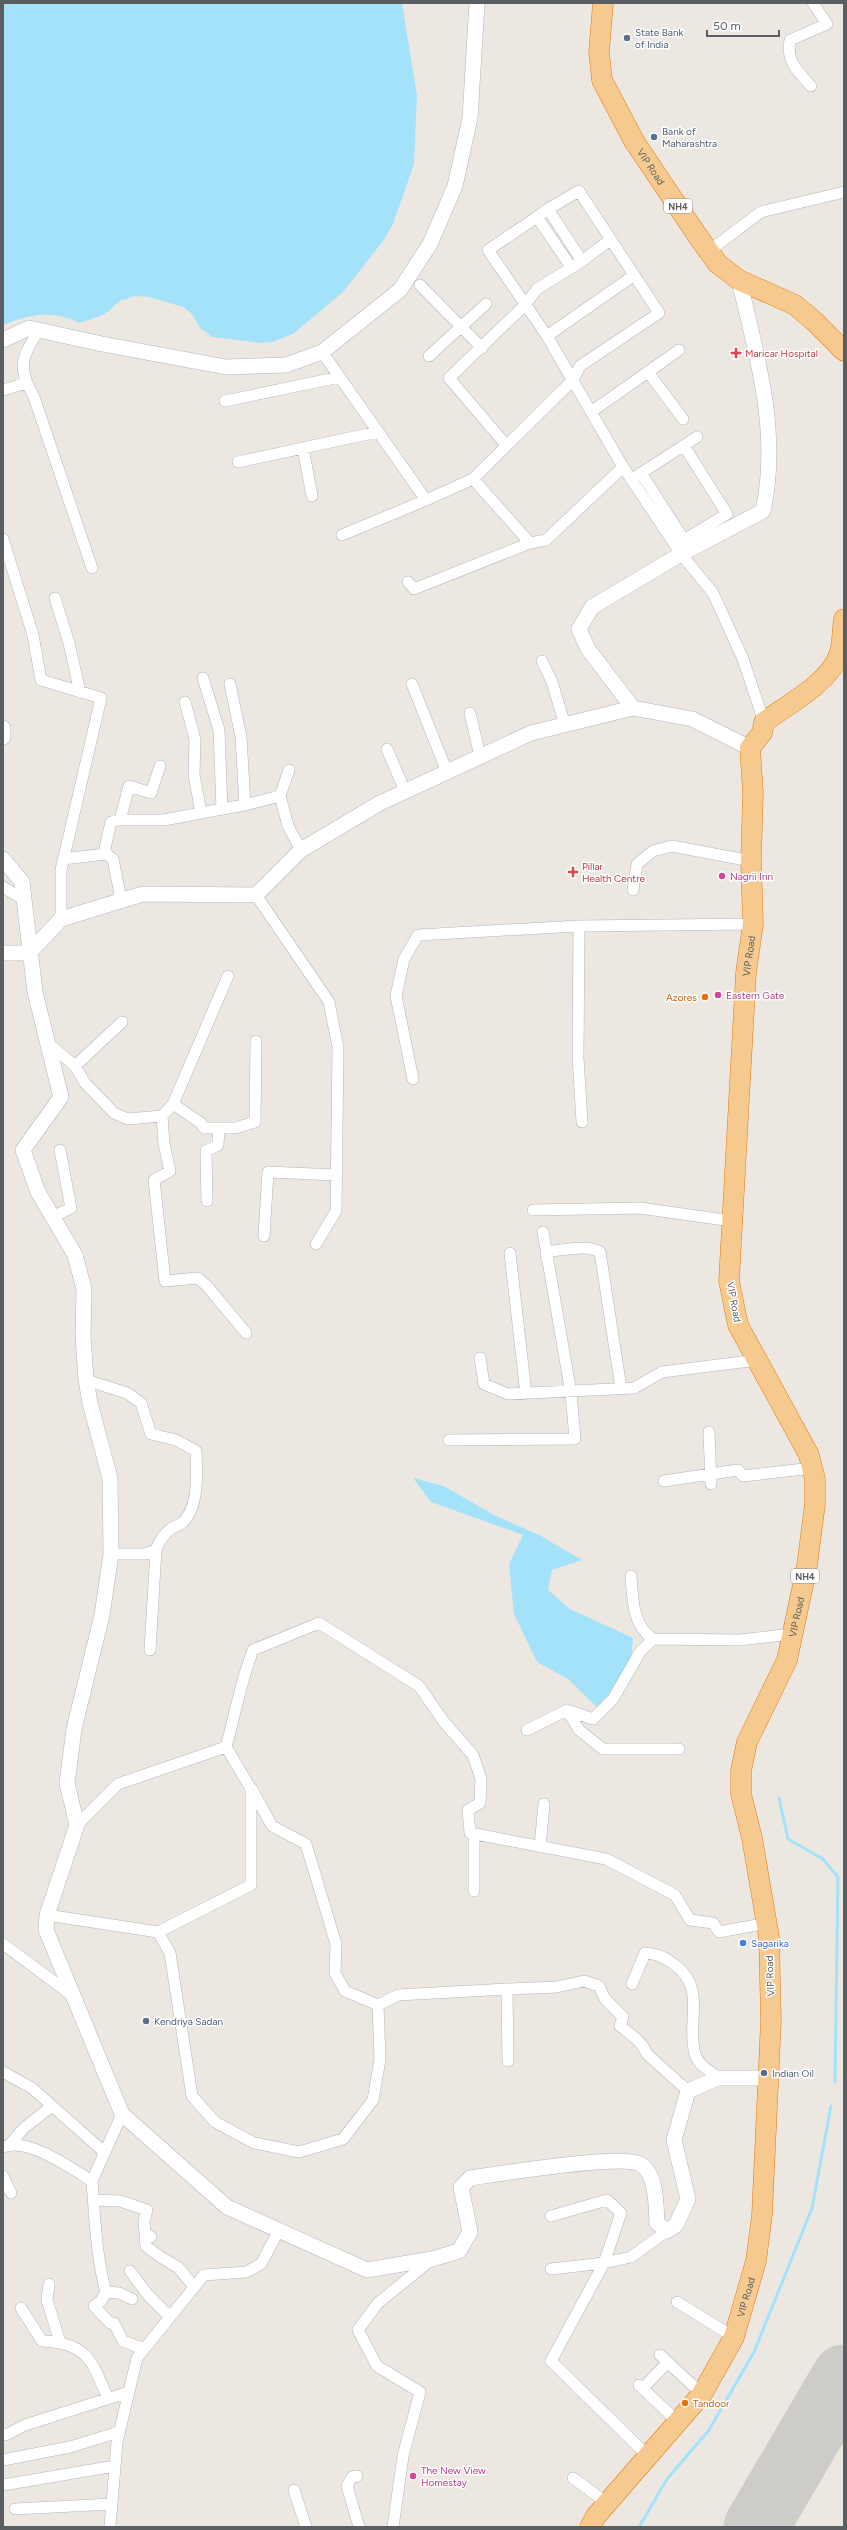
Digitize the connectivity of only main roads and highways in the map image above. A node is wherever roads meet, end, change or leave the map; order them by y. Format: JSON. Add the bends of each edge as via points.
{"nodes":[{"id":1,"x":603,"y":3,"type":"edge"},
{"id":2,"x":844,"y":351,"type":"edge"},
{"id":3,"x":844,"y":619,"type":"edge"},
{"id":4,"x":842,"y":653,"type":"edge"},
{"id":5,"x":590,"y":2527,"type":"edge"}],
"edges":[{"from":1,"to":2,"type":"highway","name":"VIP Road","number":"NH4","via":[[598,52],[602,80],[634,141],[718,264],[739,280],[795,305],[814,320]]},
{"from":3,"to":4,"type":"highway"},
{"from":4,"to":5,"type":"highway","name":"VIP Road","number":"NH4","via":[[823,680],[764,722],[762,733],[750,748],[753,793],[753,924],[746,973],[729,1281],[738,1325],[809,1455],[813,1468],[815,1504],[807,1566],[787,1660],[747,1742],[741,1771],[741,1794],[752,1838],[767,1923],[771,2020],[762,2215],[756,2261],[734,2337],[702,2394],[607,2503]]}]}
